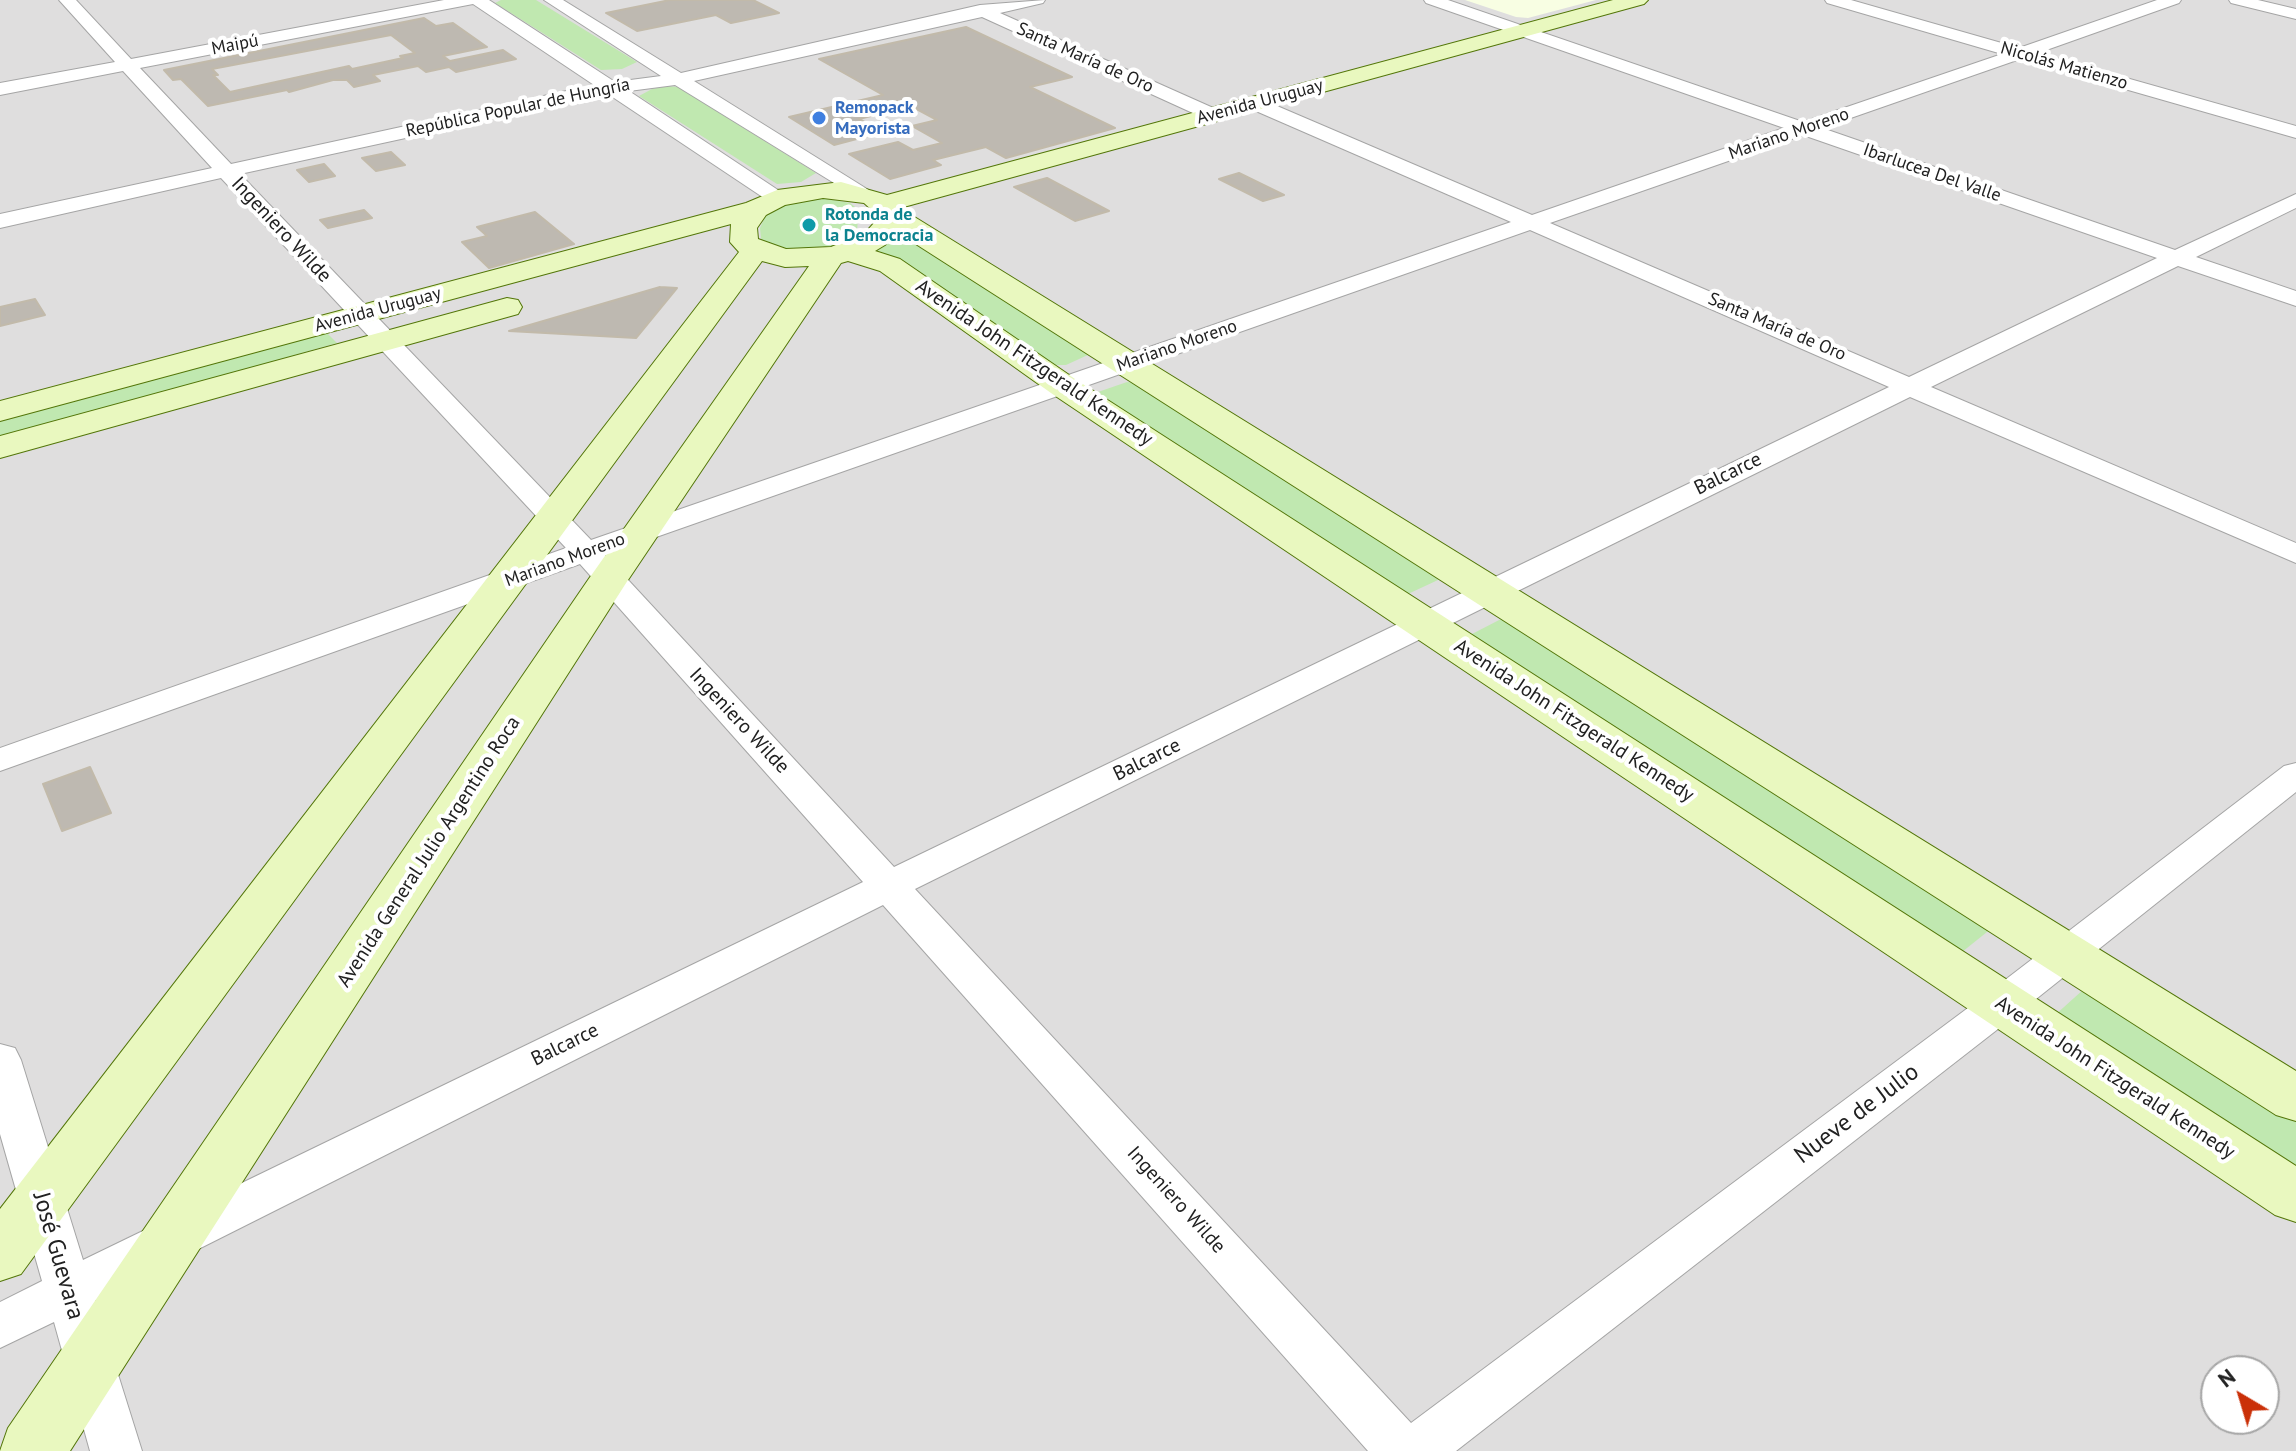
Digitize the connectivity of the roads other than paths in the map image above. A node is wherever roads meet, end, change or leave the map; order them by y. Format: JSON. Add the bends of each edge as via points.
{"nodes":[{"id":1,"x":67,"y":0,"type":"edge"},
{"id":2,"x":470,"y":0,"type":"edge"},
{"id":3,"x":478,"y":0,"type":"edge"},
{"id":4,"x":552,"y":0,"type":"edge"},
{"id":5,"x":958,"y":0,"type":"edge"},
{"id":6,"x":1037,"y":0,"type":"edge"},
{"id":7,"x":1432,"y":0,"type":"edge"},
{"id":8,"x":1637,"y":0,"type":"edge"},
{"id":9,"x":1833,"y":0,"type":"edge"},
{"id":10,"x":2173,"y":0,"type":"edge"},
{"id":11,"x":2237,"y":0,"type":"edge"},
{"id":12,"x":983,"y":12,"type":"junction"},
{"id":13,"x":2296,"y":14,"type":"edge"},
{"id":14,"x":1523,"y":31,"type":"junction"},
{"id":15,"x":2019,"y":53,"type":"junction"},
{"id":16,"x":129,"y":65,"type":"junction"},
{"id":17,"x":678,"y":79,"type":"junction"},
{"id":18,"x":609,"y":87,"type":"junction"},
{"id":19,"x":0,"y":89,"type":"edge"},
{"id":20,"x":1256,"y":104,"type":"junction"},
{"id":21,"x":1213,"y":115,"type":"junction"},
{"id":22,"x":1804,"y":129,"type":"junction"},
{"id":23,"x":2296,"y":132,"type":"edge"},
{"id":24,"x":226,"y":170,"type":"junction"},
{"id":25,"x":2296,"y":200,"type":"edge"},
{"id":26,"x":878,"y":204,"type":"junction"},
{"id":27,"x":0,"y":221,"type":"edge"},
{"id":28,"x":1536,"y":223,"type":"junction"},
{"id":29,"x":758,"y":225,"type":"junction"},
{"id":30,"x":841,"y":254,"type":"junction"},
{"id":31,"x":2177,"y":258,"type":"junction"},
{"id":32,"x":2296,"y":299,"type":"edge"},
{"id":33,"x":360,"y":315,"type":"junction"},
{"id":34,"x":384,"y":341,"type":"junction"},
{"id":35,"x":1126,"y":363,"type":"junction"},
{"id":36,"x":1910,"y":385,"type":"junction"},
{"id":37,"x":1063,"y":386,"type":"junction"},
{"id":38,"x":0,"y":411,"type":"edge"},
{"id":39,"x":0,"y":447,"type":"edge"},
{"id":40,"x":554,"y":517,"type":"junction"},
{"id":41,"x":643,"y":531,"type":"junction"},
{"id":42,"x":2296,"y":554,"type":"edge"},
{"id":43,"x":596,"y":566,"type":"junction"},
{"id":44,"x":505,"y":583,"type":"junction"},
{"id":45,"x":1488,"y":591,"type":"junction"},
{"id":46,"x":1426,"y":623,"type":"junction"},
{"id":47,"x":0,"y":760,"type":"edge"},
{"id":48,"x":2296,"y":774,"type":"edge"},
{"id":49,"x":892,"y":885,"type":"junction"},
{"id":50,"x":2066,"y":954,"type":"junction"},
{"id":51,"x":2002,"y":1004,"type":"junction"},
{"id":52,"x":0,"y":1060,"type":"edge"},
{"id":53,"x":2296,"y":1099,"type":"edge"},
{"id":54,"x":2296,"y":1197,"type":"edge"},
{"id":55,"x":42,"y":1200,"type":"junction"},
{"id":56,"x":174,"y":1237,"type":"junction"},
{"id":57,"x":0,"y":1255,"type":"edge"},
{"id":58,"x":68,"y":1292,"type":"junction"},
{"id":59,"x":0,"y":1326,"type":"edge"},
{"id":60,"x":90,"y":1364,"type":"junction"},
{"id":61,"x":32,"y":1451,"type":"edge"},
{"id":62,"x":116,"y":1451,"type":"edge"},
{"id":63,"x":1402,"y":1451,"type":"edge"},
{"id":64,"x":1415,"y":1451,"type":"edge"}],
"edges":[{"from":1,"to":16,"type":"street","name":"Ingeniero Wilde"},
{"from":2,"to":16,"type":"street","name":"Maipú"},
{"from":3,"to":18,"type":"street"},
{"from":4,"to":17,"type":"street"},
{"from":5,"to":12,"type":"street","name":"Santa María de Oro"},
{"from":6,"to":12,"type":"street","name":"República Popular de Hungría"},
{"from":7,"to":14,"type":"street","name":"Ibarlucea Del Valle"},
{"from":8,"to":14,"type":"street","name":"Avenida Uruguay"},
{"from":9,"to":15,"type":"street","name":"Nicolás Matienzo"},
{"from":10,"to":15,"type":"street","name":"Mariano Moreno"},
{"from":11,"to":13,"type":"street"},
{"from":12,"to":17,"type":"street","name":"República Popular de Hungría"},
{"from":12,"to":21,"type":"street","name":"Santa María de Oro"},
{"from":14,"to":20,"type":"street","name":"Avenida Uruguay"},
{"from":14,"to":22,"type":"street","name":"Ibarlucea Del Valle"},
{"from":15,"to":22,"type":"street","name":"Mariano Moreno"},
{"from":15,"to":23,"type":"street","name":"Nicolás Matienzo"},
{"from":16,"to":19,"type":"street","name":"Maipú"},
{"from":16,"to":24,"type":"street","name":"Ingeniero Wilde"},
{"from":17,"to":18,"type":"street","name":"República Popular de Hungría"},
{"from":17,"to":26,"type":"street"},
{"from":18,"to":24,"type":"street","name":"República Popular de Hungría"},
{"from":18,"to":29,"type":"street"},
{"from":20,"to":21,"type":"street","name":"Avenida Uruguay"},
{"from":20,"to":28,"type":"street","name":"Santa María de Oro"},
{"from":21,"to":26,"type":"street","name":"Avenida Uruguay"},
{"from":22,"to":28,"type":"street","name":"Mariano Moreno"},
{"from":22,"to":31,"type":"street","name":"Ibarlucea Del Valle"},
{"from":24,"to":27,"type":"street","name":"República Popular de Hungría"},
{"from":24,"to":33,"type":"street","name":"Ingeniero Wilde"},
{"from":25,"to":31,"type":"street","name":"Balcarce"},
{"from":26,"to":29,"type":"street","via":[[823,190]]},
{"from":26,"to":30,"type":"street","via":[[888,225],[875,239]]},
{"from":26,"to":35,"type":"street"},
{"from":28,"to":35,"type":"street","name":"Mariano Moreno"},
{"from":28,"to":36,"type":"street","name":"Santa María de Oro"},
{"from":29,"to":30,"type":"street","via":[[785,258]]},
{"from":29,"to":33,"type":"street","name":"Avenida Uruguay"},
{"from":29,"to":34,"type":"street","name":"Avenida Uruguay","via":[[549,296]]},
{"from":29,"to":40,"type":"street"},
{"from":30,"to":37,"type":"street","name":"Avenida John Fitzgerald Kennedy","via":[[890,265]]},
{"from":30,"to":41,"type":"street","name":"Avenida General Julio Argentino Roca"},
{"from":31,"to":32,"type":"street","name":"Ibarlucea Del Valle"},
{"from":31,"to":36,"type":"street","name":"Balcarce"},
{"from":33,"to":34,"type":"street","name":"Ingeniero Wilde"},
{"from":33,"to":38,"type":"street","name":"Avenida Uruguay"},
{"from":34,"to":39,"type":"street","name":"Avenida Uruguay"},
{"from":34,"to":40,"type":"street","name":"Ingeniero Wilde"},
{"from":35,"to":37,"type":"street","name":"Mariano Moreno"},
{"from":35,"to":45,"type":"street"},
{"from":36,"to":42,"type":"street","name":"Santa María de Oro"},
{"from":36,"to":45,"type":"street","name":"Balcarce"},
{"from":37,"to":41,"type":"street","name":"Mariano Moreno"},
{"from":37,"to":46,"type":"street","name":"Avenida John Fitzgerald Kennedy"},
{"from":40,"to":43,"type":"street","name":"Ingeniero Wilde"},
{"from":40,"to":44,"type":"street"},
{"from":41,"to":43,"type":"street","name":"Avenida General Julio Argentino Roca"},
{"from":43,"to":44,"type":"street","name":"Mariano Moreno"},
{"from":43,"to":49,"type":"street","name":"Ingeniero Wilde"},
{"from":43,"to":56,"type":"street","name":"Avenida General Julio Argentino Roca"},
{"from":44,"to":47,"type":"street","name":"Mariano Moreno"},
{"from":44,"to":55,"type":"street"},
{"from":45,"to":46,"type":"street","name":"Balcarce"},
{"from":45,"to":50,"type":"street"},
{"from":46,"to":49,"type":"street","name":"Balcarce"},
{"from":46,"to":51,"type":"street","name":"Avenida John Fitzgerald Kennedy"},
{"from":48,"to":50,"type":"street","name":"Nueve de Julio"},
{"from":49,"to":56,"type":"street","name":"Balcarce"},
{"from":49,"to":63,"type":"street","name":"Ingeniero Wilde"},
{"from":50,"to":51,"type":"street","name":"Nueve de Julio"},
{"from":50,"to":53,"type":"street"},
{"from":51,"to":54,"type":"street","name":"Avenida John Fitzgerald Kennedy"},
{"from":51,"to":64,"type":"street","name":"Nueve de Julio"},
{"from":52,"to":55,"type":"street","name":"José Guevara"},
{"from":55,"to":57,"type":"street"},
{"from":55,"to":58,"type":"street","name":"José Guevara"},
{"from":56,"to":58,"type":"street","name":"Balcarce"},
{"from":56,"to":60,"type":"street","name":"Avenida General Julio Argentino Roca"},
{"from":58,"to":59,"type":"street","name":"Balcarce"},
{"from":58,"to":60,"type":"street","name":"José Guevara"},
{"from":60,"to":61,"type":"street","name":"Avenida General Julio Argentino Roca"},
{"from":60,"to":62,"type":"street","name":"José Guevara"}]}
